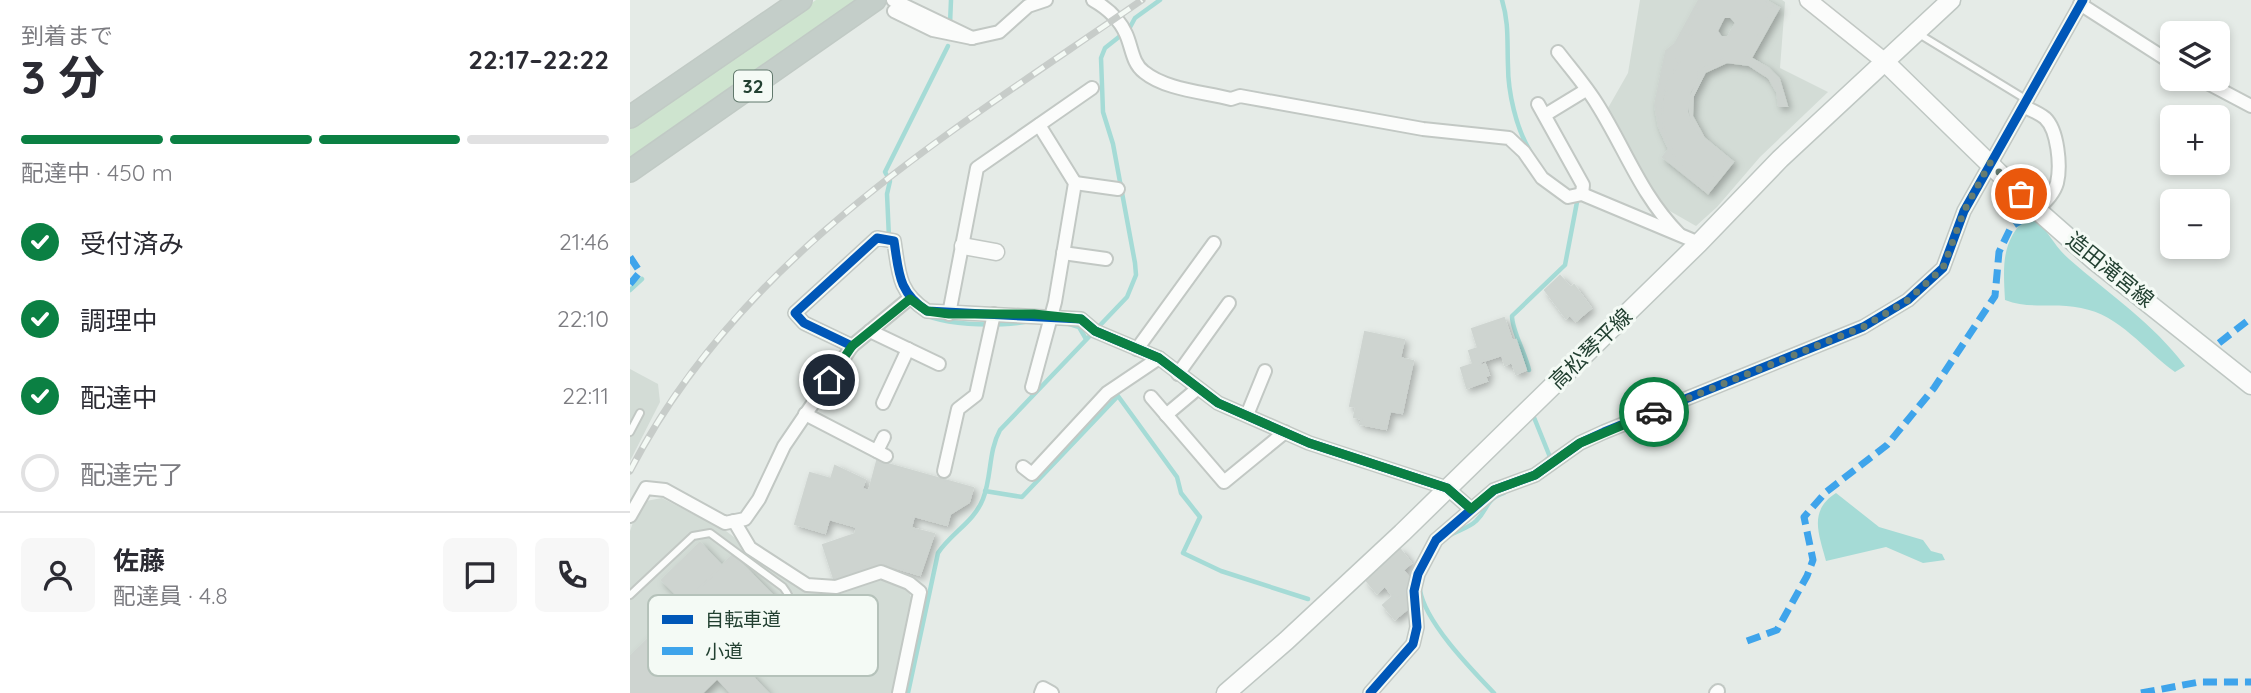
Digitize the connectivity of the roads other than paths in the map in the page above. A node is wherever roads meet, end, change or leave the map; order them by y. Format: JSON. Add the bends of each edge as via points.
{"nodes":[{"id":1,"x":801,"y":0,"type":"edge"},
{"id":2,"x":1046,"y":0,"type":"edge"},
{"id":3,"x":1093,"y":0,"type":"edge"},
{"id":4,"x":1808,"y":0,"type":"edge"},
{"id":5,"x":1951,"y":0,"type":"edge"},
{"id":6,"x":2081,"y":2,"type":"edge"},
{"id":7,"x":888,"y":4,"type":"edge"},
{"id":8,"x":1916,"y":32,"type":"junction"},
{"id":9,"x":1558,"y":52,"type":"dead end"},
{"id":10,"x":2160,"y":55,"type":"edge"},
{"id":11,"x":1884,"y":61,"type":"junction"},
{"id":12,"x":1093,"y":88,"type":"dead end"},
{"id":13,"x":1586,"y":90,"type":"junction"},
{"id":14,"x":2222,"y":91,"type":"edge"},
{"id":15,"x":2026,"y":104,"type":"junction"},
{"id":16,"x":2251,"y":107,"type":"edge"},
{"id":17,"x":630,"y":117,"type":"edge"},
{"id":18,"x":1039,"y":125,"type":"junction"},
{"id":19,"x":1990,"y":163,"type":"junction"},
{"id":20,"x":630,"y":171,"type":"edge"},
{"id":21,"x":1076,"y":183,"type":"junction"},
{"id":22,"x":1118,"y":189,"type":"dead end"},
{"id":23,"x":1582,"y":194,"type":"junction"},
{"id":24,"x":2037,"y":210,"type":"junction"},
{"id":25,"x":1679,"y":234,"type":"junction"},
{"id":26,"x":1214,"y":243,"type":"dead end"},
{"id":27,"x":1699,"y":243,"type":"junction"},
{"id":28,"x":962,"y":246,"type":"junction"},
{"id":29,"x":996,"y":252,"type":"dead end"},
{"id":30,"x":1063,"y":253,"type":"junction"},
{"id":31,"x":1106,"y":258,"type":"dead end"},
{"id":32,"x":908,"y":300,"type":"junction"},
{"id":33,"x":1229,"y":303,"type":"dead end"},
{"id":34,"x":949,"y":314,"type":"junction"},
{"id":35,"x":993,"y":320,"type":"junction"},
{"id":36,"x":1050,"y":320,"type":"junction"},
{"id":37,"x":870,"y":331,"type":"junction"},
{"id":38,"x":852,"y":346,"type":"junction"},
{"id":39,"x":908,"y":349,"type":"junction"},
{"id":40,"x":1137,"y":349,"type":"junction"},
{"id":41,"x":1159,"y":358,"type":"junction"},
{"id":42,"x":939,"y":364,"type":"dead end"},
{"id":43,"x":1265,"y":371,"type":"dead end"},
{"id":44,"x":1178,"y":374,"type":"junction"},
{"id":45,"x":2251,"y":385,"type":"edge"},
{"id":46,"x":1032,"y":387,"type":"dead end"},
{"id":47,"x":1197,"y":389,"type":"junction"},
{"id":48,"x":1151,"y":397,"type":"dead end"},
{"id":49,"x":883,"y":403,"type":"dead end"},
{"id":50,"x":640,"y":413,"type":"dead end"},
{"id":51,"x":805,"y":414,"type":"junction"},
{"id":52,"x":1166,"y":415,"type":"junction"},
{"id":53,"x":1247,"y":415,"type":"junction"},
{"id":54,"x":630,"y":432,"type":"edge"},
{"id":55,"x":1286,"y":432,"type":"junction"},
{"id":56,"x":884,"y":437,"type":"dead end"},
{"id":57,"x":1023,"y":467,"type":"dead end"},
{"id":58,"x":944,"y":471,"type":"dead end"},
{"id":59,"x":1447,"y":488,"type":"junction"},
{"id":60,"x":1471,"y":509,"type":"junction"},
{"id":61,"x":630,"y":516,"type":"edge"},
{"id":62,"x":734,"y":521,"type":"junction"},
{"id":63,"x":630,"y":595,"type":"edge"},
{"id":64,"x":789,"y":595,"type":"edge"},
{"id":65,"x":899,"y":693,"type":"edge"},
{"id":66,"x":1041,"y":693,"type":"edge"},
{"id":67,"x":1052,"y":693,"type":"edge"},
{"id":68,"x":1226,"y":693,"type":"edge"},
{"id":69,"x":1370,"y":693,"type":"edge"}],
"edges":[{"from":1,"to":17,"type":"highway","number":"32"},
{"from":2,"to":7,"type":"street","via":[[1028,6],[999,32],[972,38],[933,30]]},
{"from":3,"to":23,"type":"street","via":[[1109,9],[1125,32],[1137,65],[1163,82],[1231,99],[1240,96],[1508,138],[1548,185],[1568,197]]},
{"from":4,"to":11,"type":"street"},
{"from":5,"to":8,"type":"main road","name":"高松琴平線"},
{"from":6,"to":10,"type":"street"},
{"from":6,"to":15,"type":"street"},
{"from":7,"to":20,"type":"highway","number":"32"},
{"from":8,"to":11,"type":"main road","name":"高松琴平線"},
{"from":8,"to":15,"type":"lane"},
{"from":9,"to":13,"type":"street"},
{"from":11,"to":19,"type":"main road","name":"造田滝宮線"},
{"from":11,"to":27,"type":"main road","name":"高松琴平線"},
{"from":12,"to":18,"type":"street"},
{"from":13,"to":23,"type":"street","via":[[1542,109],[1583,185]]},
{"from":13,"to":25,"type":"street","via":[[1638,182]]},
{"from":14,"to":16,"type":"street"},
{"from":15,"to":19,"type":"street"},
{"from":15,"to":24,"type":"street","via":[[2045,118],[2054,132],[2057,182]]},
{"from":18,"to":21,"type":"street"},
{"from":18,"to":28,"type":"street","via":[[977,168]]},
{"from":19,"to":24,"type":"main road","name":"造田滝宮線"},
{"from":19,"to":60,"type":"street","via":[[1964,211],[1943,268],[1890,312],[1580,443],[1535,475],[1494,490]]},
{"from":21,"to":22,"type":"street"},
{"from":21,"to":30,"type":"street"},
{"from":23,"to":25,"type":"street"},
{"from":24,"to":45,"type":"main road","name":"造田滝宮線"},
{"from":25,"to":27,"type":"street"},
{"from":26,"to":40,"type":"street"},
{"from":27,"to":59,"type":"main road","name":"高松琴平線"},
{"from":28,"to":29,"type":"street"},
{"from":28,"to":34,"type":"street"},
{"from":30,"to":31,"type":"street"},
{"from":30,"to":36,"type":"street"},
{"from":32,"to":34,"type":"street","via":[[927,311]]},
{"from":32,"to":37,"type":"street"},
{"from":32,"to":38,"type":"street","via":[[894,240],[877,238],[795,313],[804,323]]},
{"from":33,"to":44,"type":"street"},
{"from":34,"to":35,"type":"street"},
{"from":35,"to":36,"type":"street"},
{"from":35,"to":58,"type":"street","via":[[976,395],[958,409]]},
{"from":36,"to":40,"type":"street","via":[[1081,319],[1094,330]]},
{"from":36,"to":46,"type":"street"},
{"from":37,"to":38,"type":"street"},
{"from":37,"to":39,"type":"street"},
{"from":38,"to":51,"type":"street"},
{"from":39,"to":42,"type":"street"},
{"from":39,"to":49,"type":"street"},
{"from":40,"to":41,"type":"street"},
{"from":41,"to":44,"type":"street"},
{"from":41,"to":57,"type":"street","via":[[1107,393],[1032,474]]},
{"from":43,"to":53,"type":"street"},
{"from":44,"to":47,"type":"street"},
{"from":47,"to":52,"type":"street"},
{"from":47,"to":53,"type":"street"},
{"from":48,"to":52,"type":"street"},
{"from":50,"to":54,"type":"lane"},
{"from":51,"to":56,"type":"street","via":[[882,453]]},
{"from":51,"to":62,"type":"street","via":[[783,446],[760,499],[746,519]]},
{"from":52,"to":55,"type":"street","via":[[1224,482]]},
{"from":53,"to":55,"type":"street"},
{"from":55,"to":59,"type":"street"},
{"from":59,"to":60,"type":"street"},
{"from":59,"to":68,"type":"main road","name":"高松琴平線"},
{"from":60,"to":69,"type":"street","via":[[1425,555],[1415,591],[1413,644]]},
{"from":61,"to":62,"type":"street","via":[[646,488],[665,491],[725,523]]},
{"from":62,"to":65,"type":"street","via":[[750,548],[807,585],[836,587],[881,572],[920,592]]},
{"from":63,"to":64,"type":"lane","via":[[693,536],[710,533]]},
{"from":66,"to":67,"type":"street","via":[[1043,688]]}]}
